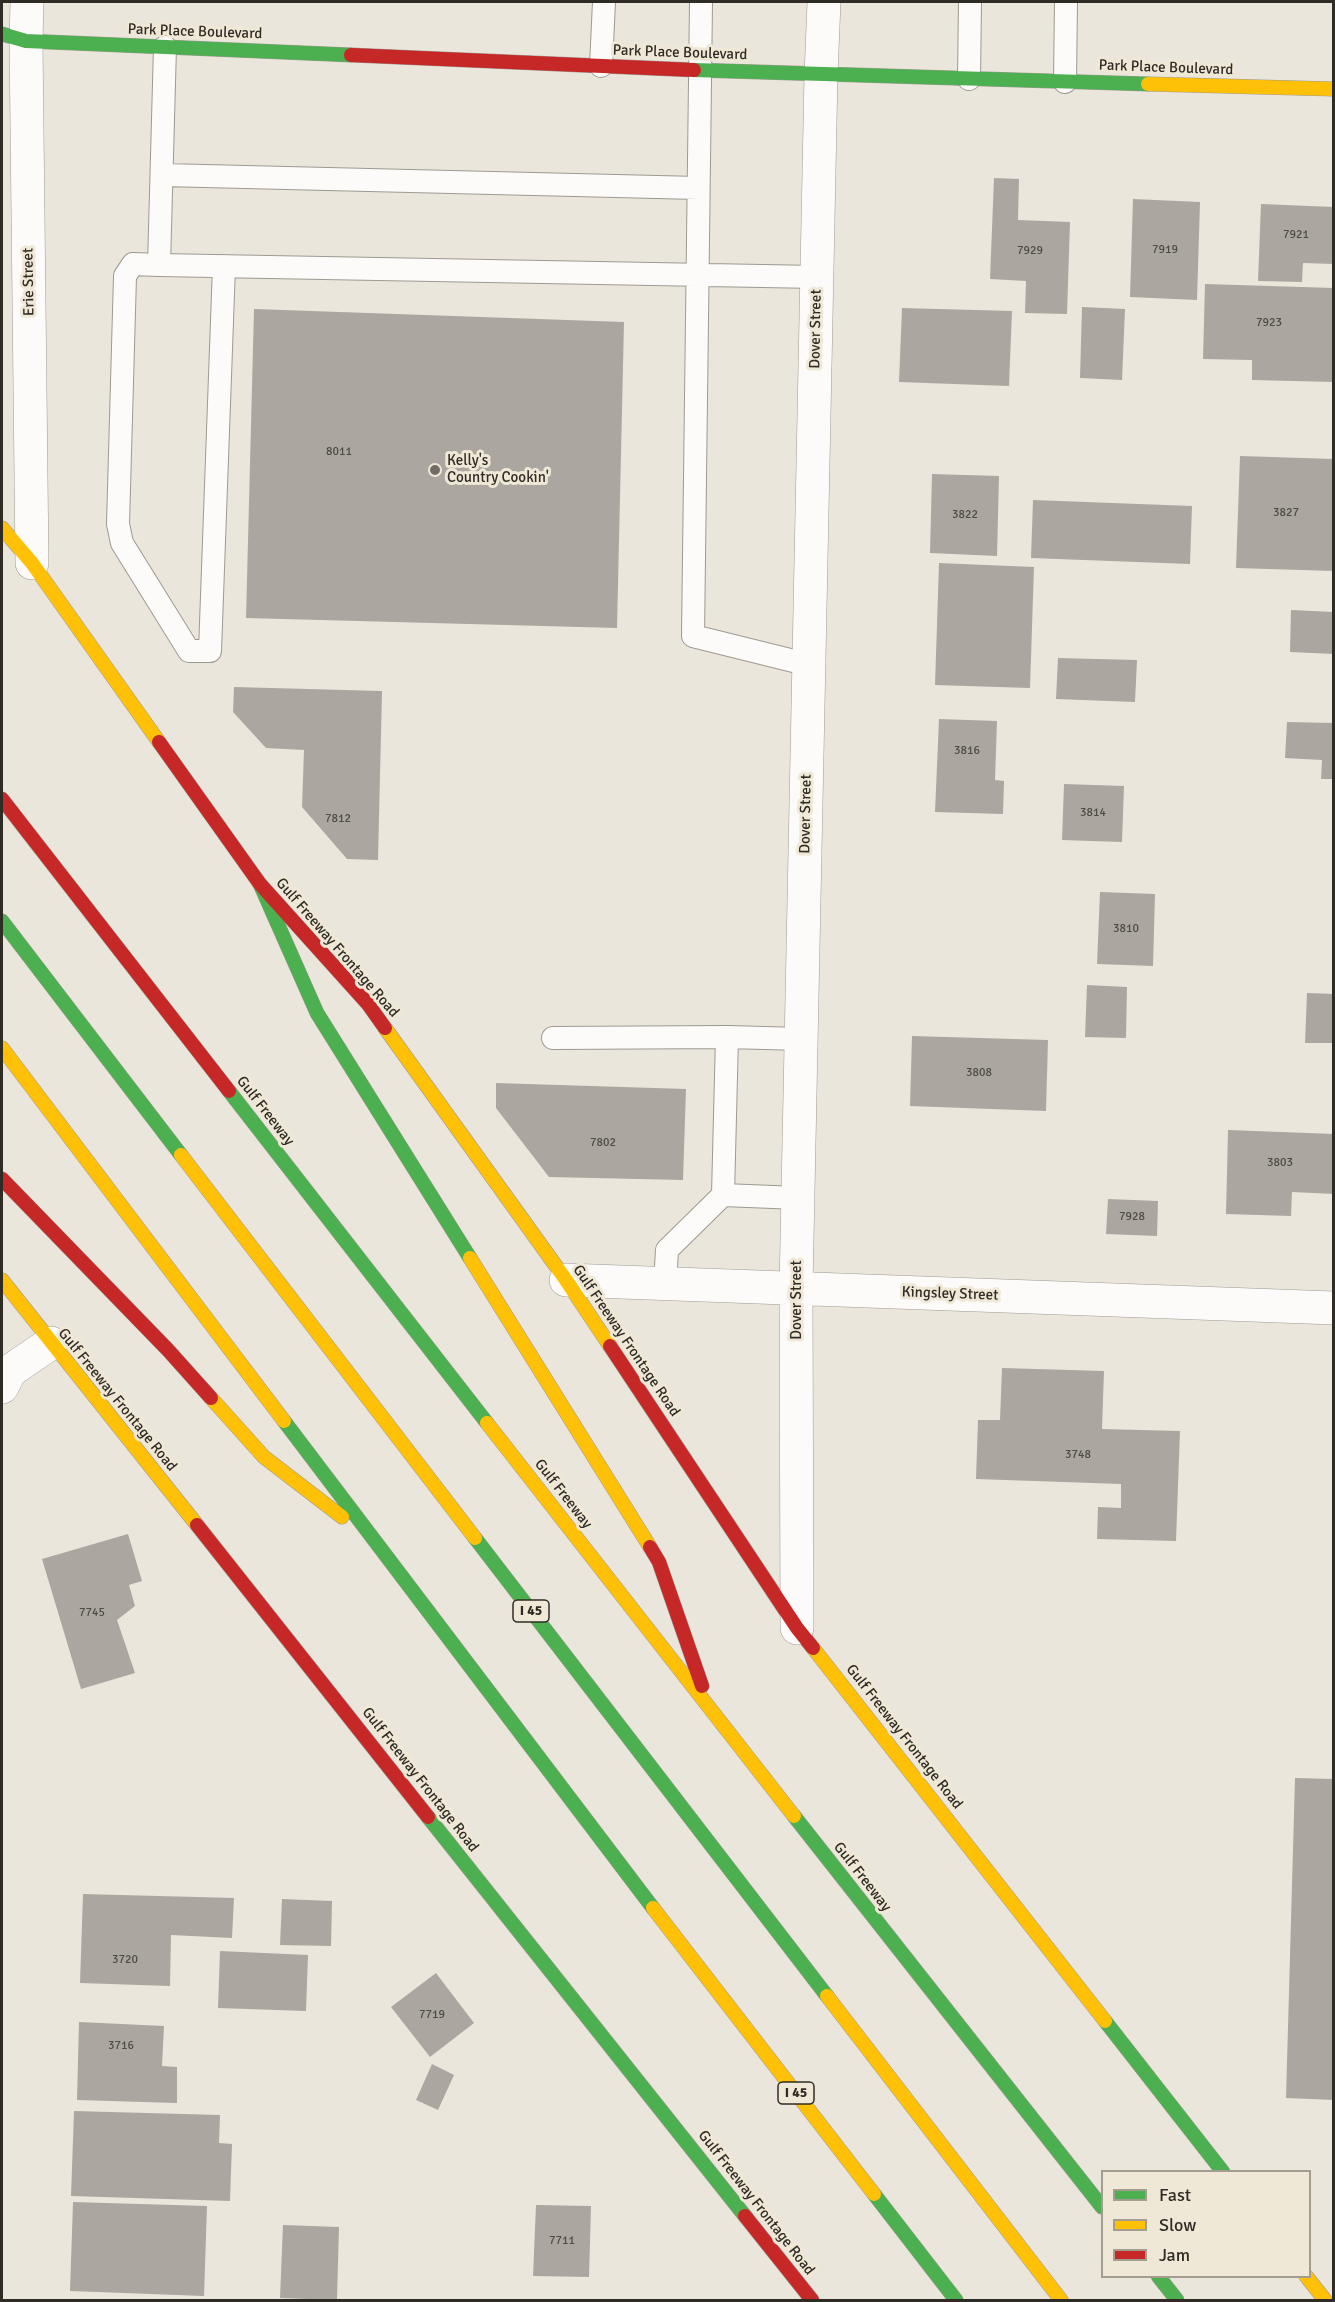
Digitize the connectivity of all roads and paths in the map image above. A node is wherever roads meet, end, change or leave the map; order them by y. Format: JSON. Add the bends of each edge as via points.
{"nodes":[{"id":1,"x":27,"y":2,"type":"edge"},
{"id":2,"x":604,"y":2,"type":"edge"},
{"id":3,"x":701,"y":2,"type":"edge"},
{"id":4,"x":824,"y":2,"type":"edge"},
{"id":5,"x":970,"y":2,"type":"edge"},
{"id":6,"x":1066,"y":2,"type":"edge"},
{"id":7,"x":12,"y":42,"type":"edge"},
{"id":8,"x":165,"y":47,"type":"junction"},
{"id":9,"x":600,"y":66,"type":"junction"},
{"id":10,"x":699,"y":70,"type":"junction"},
{"id":11,"x":821,"y":75,"type":"junction"},
{"id":12,"x":969,"y":79,"type":"junction"},
{"id":13,"x":1065,"y":82,"type":"junction"},
{"id":14,"x":1334,"y":89,"type":"edge"},
{"id":15,"x":163,"y":175,"type":"junction"},
{"id":16,"x":698,"y":188,"type":"junction"},
{"id":17,"x":159,"y":265,"type":"junction"},
{"id":18,"x":224,"y":266,"type":"junction"},
{"id":19,"x":697,"y":274,"type":"junction"},
{"id":20,"x":817,"y":277,"type":"junction"},
{"id":21,"x":2,"y":528,"type":"edge"},
{"id":22,"x":32,"y":564,"type":"junction"},
{"id":23,"x":810,"y":665,"type":"junction"},
{"id":24,"x":2,"y":799,"type":"edge"},
{"id":25,"x":260,"y":884,"type":"junction"},
{"id":26,"x":2,"y":921,"type":"edge"},
{"id":27,"x":727,"y":1037,"type":"junction"},
{"id":28,"x":552,"y":1038,"type":"dead end"},
{"id":29,"x":802,"y":1039,"type":"junction"},
{"id":30,"x":2,"y":1048,"type":"edge"},
{"id":31,"x":2,"y":1179,"type":"edge"},
{"id":32,"x":723,"y":1195,"type":"junction"},
{"id":33,"x":798,"y":1198,"type":"junction"},
{"id":34,"x":2,"y":1280,"type":"edge"},
{"id":35,"x":566,"y":1280,"type":"junction"},
{"id":36,"x":664,"y":1284,"type":"junction"},
{"id":37,"x":796,"y":1288,"type":"junction"},
{"id":38,"x":1334,"y":1308,"type":"edge"},
{"id":39,"x":51,"y":1343,"type":"junction"},
{"id":40,"x":2,"y":1387,"type":"edge"},
{"id":41,"x":377,"y":1545,"type":"junction"},
{"id":42,"x":797,"y":1628,"type":"junction"},
{"id":43,"x":712,"y":1713,"type":"junction"},
{"id":44,"x":1221,"y":2170,"type":"edge"},
{"id":45,"x":1101,"y":2206,"type":"edge"},
{"id":46,"x":1159,"y":2278,"type":"edge"},
{"id":47,"x":1307,"y":2278,"type":"edge"},
{"id":48,"x":812,"y":2301,"type":"edge"},
{"id":49,"x":956,"y":2301,"type":"edge"},
{"id":50,"x":1061,"y":2301,"type":"edge"},
{"id":51,"x":1177,"y":2301,"type":"edge"},
{"id":52,"x":1325,"y":2301,"type":"edge"}],
"edges":[{"from":1,"to":7,"type":"street","name":"Erie Street"},
{"from":2,"to":9,"type":"lane"},
{"from":3,"to":10,"type":"lane"},
{"from":4,"to":11,"type":"street","name":"Dover Street"},
{"from":5,"to":12,"type":"lane"},
{"from":6,"to":13,"type":"lane"},
{"from":7,"to":8,"type":"main road","name":"Park Place Boulevard"},
{"from":7,"to":22,"type":"street","name":"Erie Street"},
{"from":8,"to":9,"type":"main road","name":"Park Place Boulevard"},
{"from":8,"to":15,"type":"lane"},
{"from":9,"to":10,"type":"main road","name":"Park Place Boulevard"},
{"from":10,"to":11,"type":"main road","name":"Park Place Boulevard"},
{"from":10,"to":16,"type":"lane"},
{"from":11,"to":12,"type":"main road","name":"Park Place Boulevard"},
{"from":11,"to":20,"type":"street","name":"Dover Street"},
{"from":12,"to":13,"type":"main road","name":"Park Place Boulevard"},
{"from":13,"to":14,"type":"main road","name":"Park Place Boulevard"},
{"from":15,"to":16,"type":"lane"},
{"from":15,"to":17,"type":"lane"},
{"from":16,"to":19,"type":"lane"},
{"from":17,"to":18,"type":"lane"},
{"from":17,"to":18,"type":"lane","via":[[133,264],[124,276],[118,524],[122,543],[189,651],[210,651]]},
{"from":18,"to":19,"type":"lane"},
{"from":19,"to":20,"type":"lane"},
{"from":19,"to":23,"type":"lane","via":[[693,636]]},
{"from":20,"to":23,"type":"street","name":"Dover Street"},
{"from":21,"to":22,"type":"main road","name":"Gulf Freeway Frontage Road"},
{"from":22,"to":25,"type":"main road","name":"Gulf Freeway Frontage Road"},
{"from":23,"to":29,"type":"street","name":"Dover Street"},
{"from":24,"to":43,"type":"main road","name":"Gulf Freeway"},
{"from":25,"to":35,"type":"main road","name":"Gulf Freeway Frontage Road","via":[[368,1004]]},
{"from":25,"to":43,"type":"main road","via":[[317,1013],[659,1562]]},
{"from":26,"to":50,"type":"main road","number":"I 45"},
{"from":27,"to":28,"type":"lane"},
{"from":27,"to":29,"type":"lane"},
{"from":27,"to":32,"type":"lane"},
{"from":29,"to":33,"type":"street","name":"Dover Street"},
{"from":30,"to":41,"type":"main road","number":"I 45"},
{"from":31,"to":41,"type":"main road","via":[[168,1350],[264,1457]]},
{"from":32,"to":33,"type":"lane"},
{"from":32,"to":36,"type":"lane","via":[[668,1250]]},
{"from":33,"to":37,"type":"street","name":"Dover Street"},
{"from":34,"to":39,"type":"main road","name":"Gulf Freeway Frontage Road"},
{"from":35,"to":36,"type":"street","name":"Kingsley Street"},
{"from":35,"to":42,"type":"main road","name":"Gulf Freeway Frontage Road"},
{"from":36,"to":37,"type":"street","name":"Kingsley Street"},
{"from":37,"to":38,"type":"street","name":"Kingsley Street"},
{"from":37,"to":42,"type":"street","name":"Dover Street"},
{"from":39,"to":40,"type":"street","via":[[10,1371]]},
{"from":39,"to":48,"type":"main road","name":"Gulf Freeway Frontage Road"},
{"from":41,"to":49,"type":"main road","number":"I 45"},
{"from":42,"to":44,"type":"main road","name":"Gulf Freeway Frontage Road"},
{"from":43,"to":45,"type":"main road","name":"Gulf Freeway"},
{"from":46,"to":51,"type":"main road"},
{"from":47,"to":52,"type":"main road"}]}
